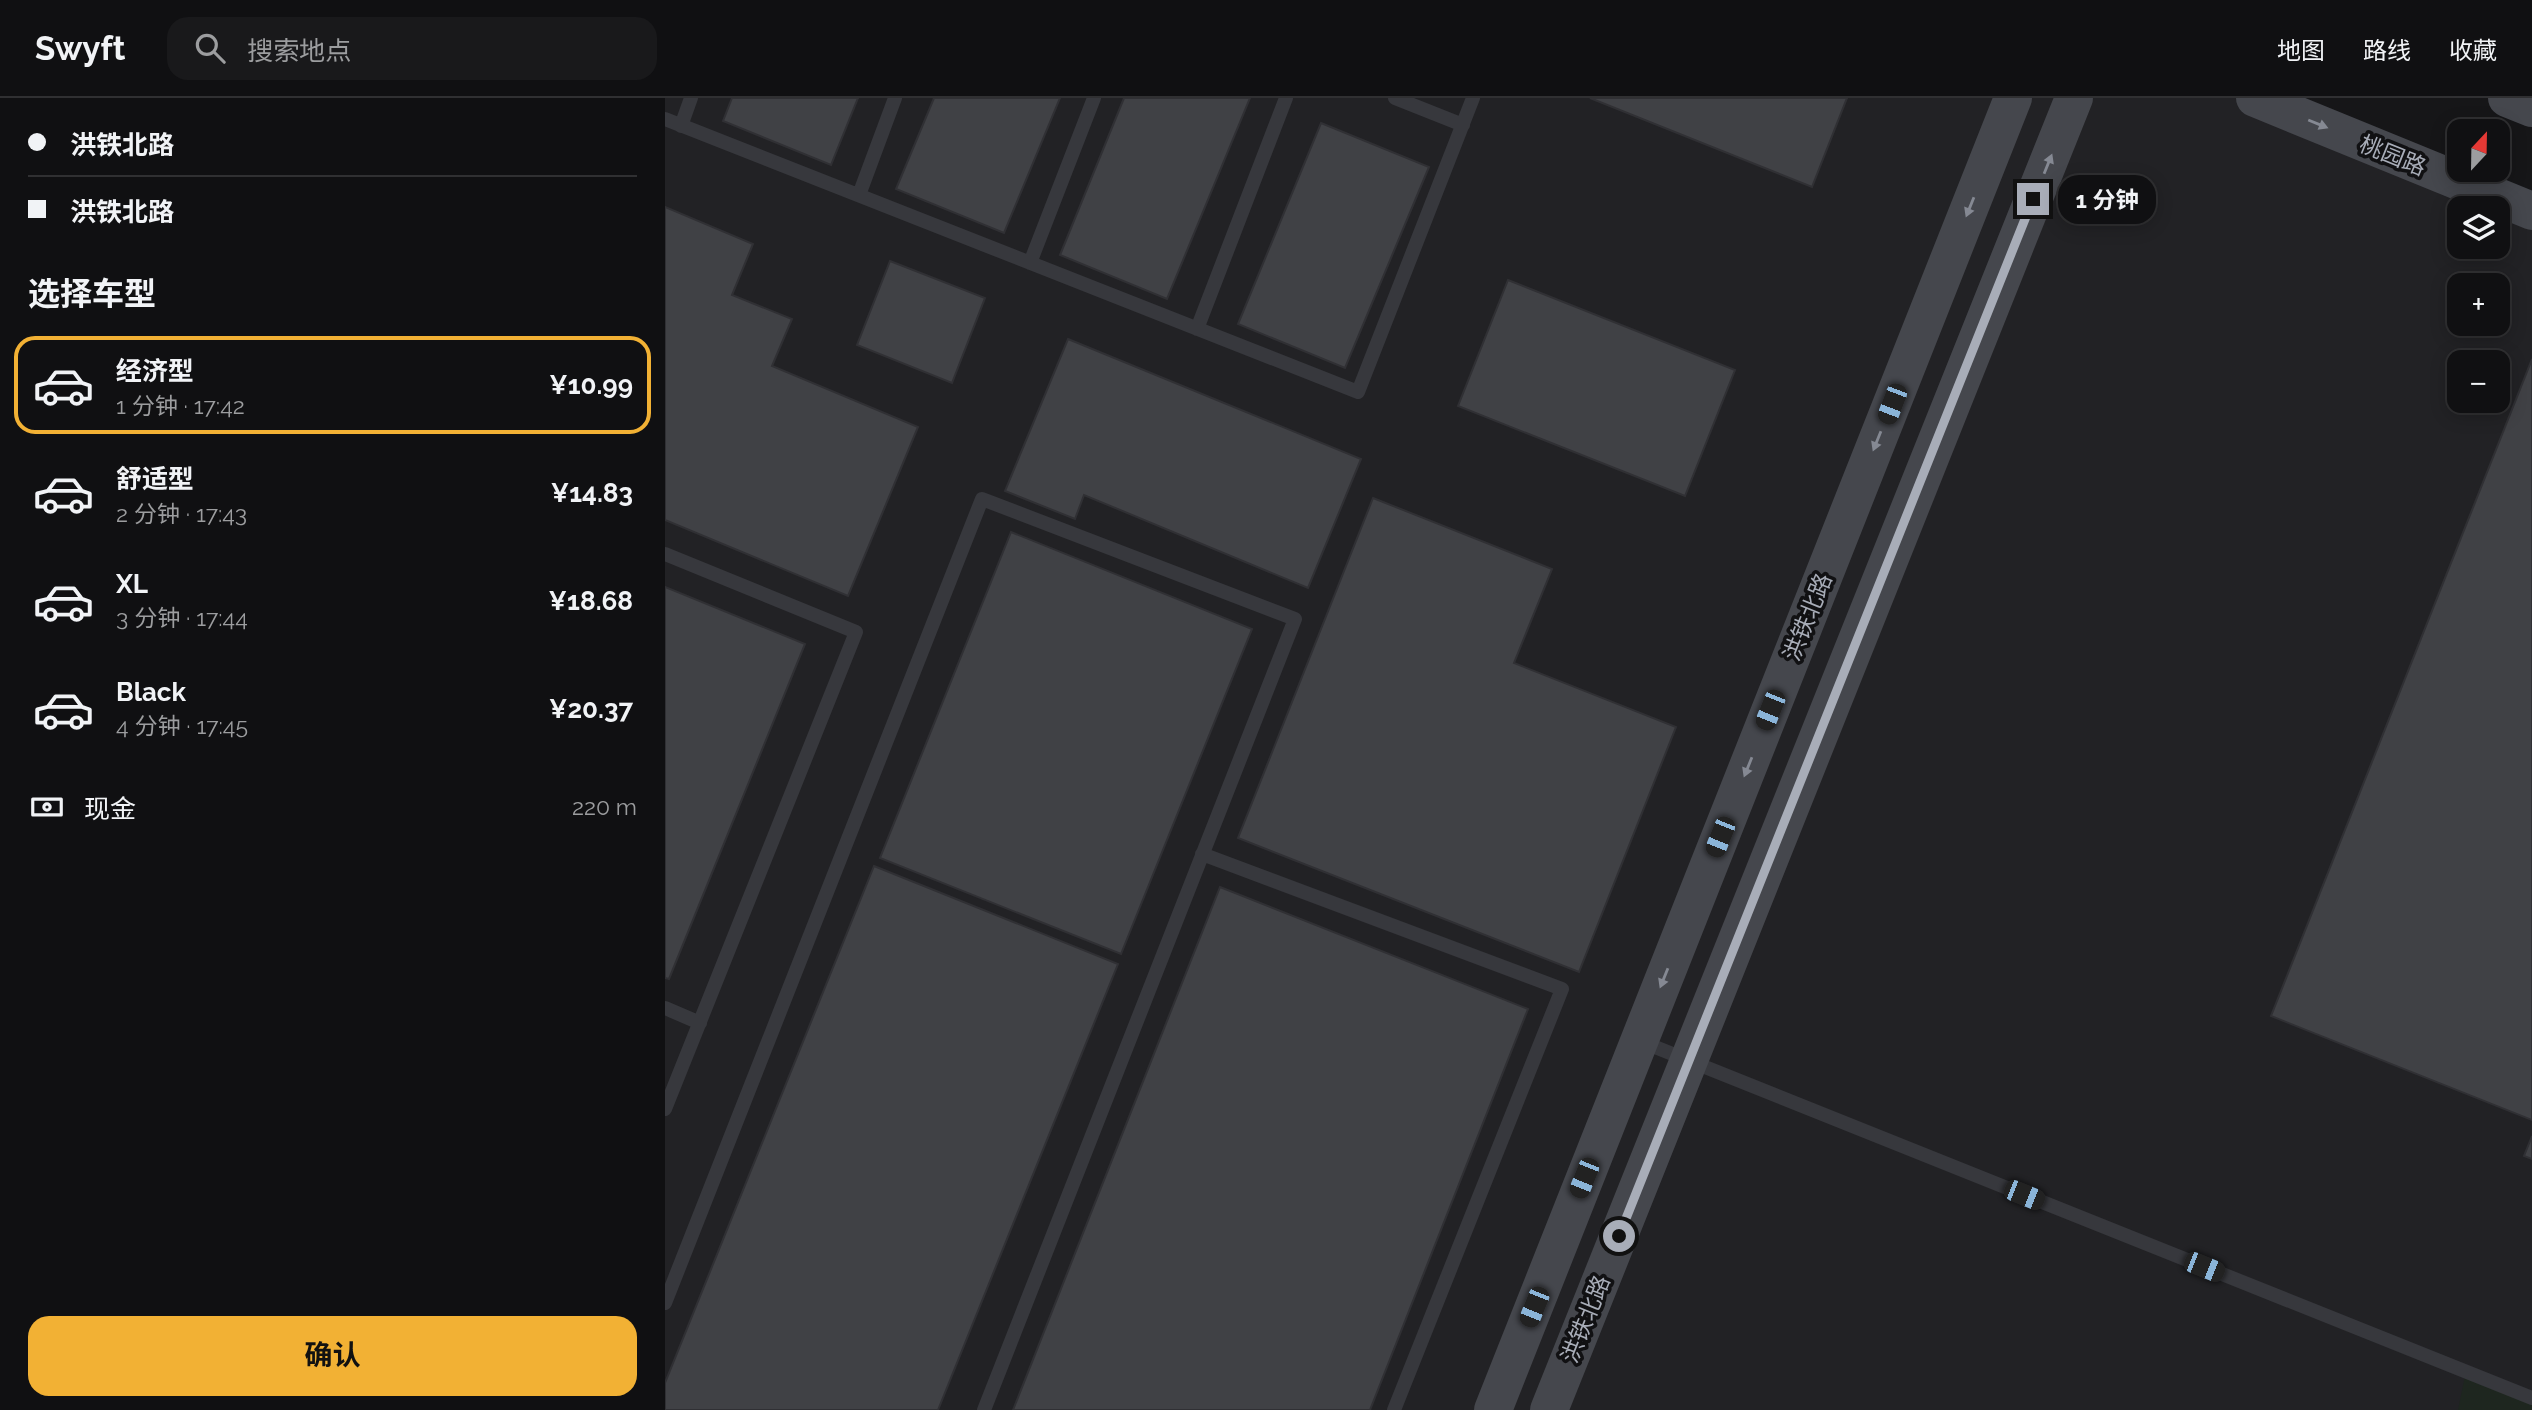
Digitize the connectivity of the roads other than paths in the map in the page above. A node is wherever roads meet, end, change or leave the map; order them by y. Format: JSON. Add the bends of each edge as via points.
{"nodes":[{"id":1,"x":691,"y":98,"type":"edge"},
{"id":2,"x":895,"y":98,"type":"edge"},
{"id":3,"x":1094,"y":98,"type":"edge"},
{"id":4,"x":1286,"y":98,"type":"edge"},
{"id":5,"x":1395,"y":98,"type":"edge"},
{"id":6,"x":1473,"y":98,"type":"edge"},
{"id":7,"x":2013,"y":98,"type":"edge"},
{"id":8,"x":2074,"y":98,"type":"edge"},
{"id":9,"x":2255,"y":98,"type":"edge"},
{"id":10,"x":2507,"y":98,"type":"edge"},
{"id":11,"x":2532,"y":108,"type":"edge"},
{"id":12,"x":665,"y":119,"type":"edge"},
{"id":13,"x":681,"y":125,"type":"junction"},
{"id":14,"x":1463,"y":125,"type":"junction"},
{"id":15,"x":859,"y":195,"type":"junction"},
{"id":16,"x":2532,"y":211,"type":"edge"},
{"id":17,"x":1030,"y":263,"type":"junction"},
{"id":18,"x":1197,"y":329,"type":"junction"},
{"id":19,"x":665,"y":554,"type":"edge"},
{"id":20,"x":1202,"y":854,"type":"junction"},
{"id":21,"x":665,"y":1009,"type":"edge"},
{"id":22,"x":700,"y":1023,"type":"junction"},
{"id":23,"x":1639,"y":1041,"type":"junction"},
{"id":24,"x":1689,"y":1061,"type":"junction"},
{"id":25,"x":665,"y":1110,"type":"edge"},
{"id":26,"x":665,"y":1303,"type":"edge"},
{"id":27,"x":2532,"y":1398,"type":"edge"},
{"id":28,"x":984,"y":1410,"type":"edge"},
{"id":29,"x":1394,"y":1410,"type":"edge"},
{"id":30,"x":1493,"y":1410,"type":"edge"},
{"id":31,"x":1549,"y":1410,"type":"edge"}],
"edges":[{"from":1,"to":13,"type":"lane"},
{"from":2,"to":15,"type":"lane"},
{"from":3,"to":17,"type":"lane"},
{"from":4,"to":18,"type":"lane"},
{"from":5,"to":14,"type":"lane"},
{"from":6,"to":14,"type":"lane"},
{"from":7,"to":23,"type":"street","name":"洪铁北路","one_way":true},
{"from":24,"to":8,"type":"street","name":"洪铁北路","one_way":true},
{"from":9,"to":16,"type":"street","name":"桃园路","one_way":true},
{"from":10,"to":11,"type":"street"},
{"from":12,"to":13,"type":"lane"},
{"from":13,"to":15,"type":"lane"},
{"from":14,"to":18,"type":"lane","via":[[1357,392]]},
{"from":15,"to":17,"type":"lane"},
{"from":17,"to":18,"type":"lane"},
{"from":19,"to":22,"type":"lane","via":[[856,632]]},
{"from":20,"to":26,"type":"lane","via":[[1295,619],[982,499]]},
{"from":20,"to":28,"type":"lane"},
{"from":20,"to":29,"type":"lane","via":[[1562,989]]},
{"from":21,"to":22,"type":"lane"},
{"from":22,"to":25,"type":"lane"},
{"from":23,"to":24,"type":"lane"},
{"from":23,"to":30,"type":"street","name":"洪铁北路"},
{"from":24,"to":27,"type":"lane"},
{"from":24,"to":31,"type":"street","name":"洪铁北路"}]}
